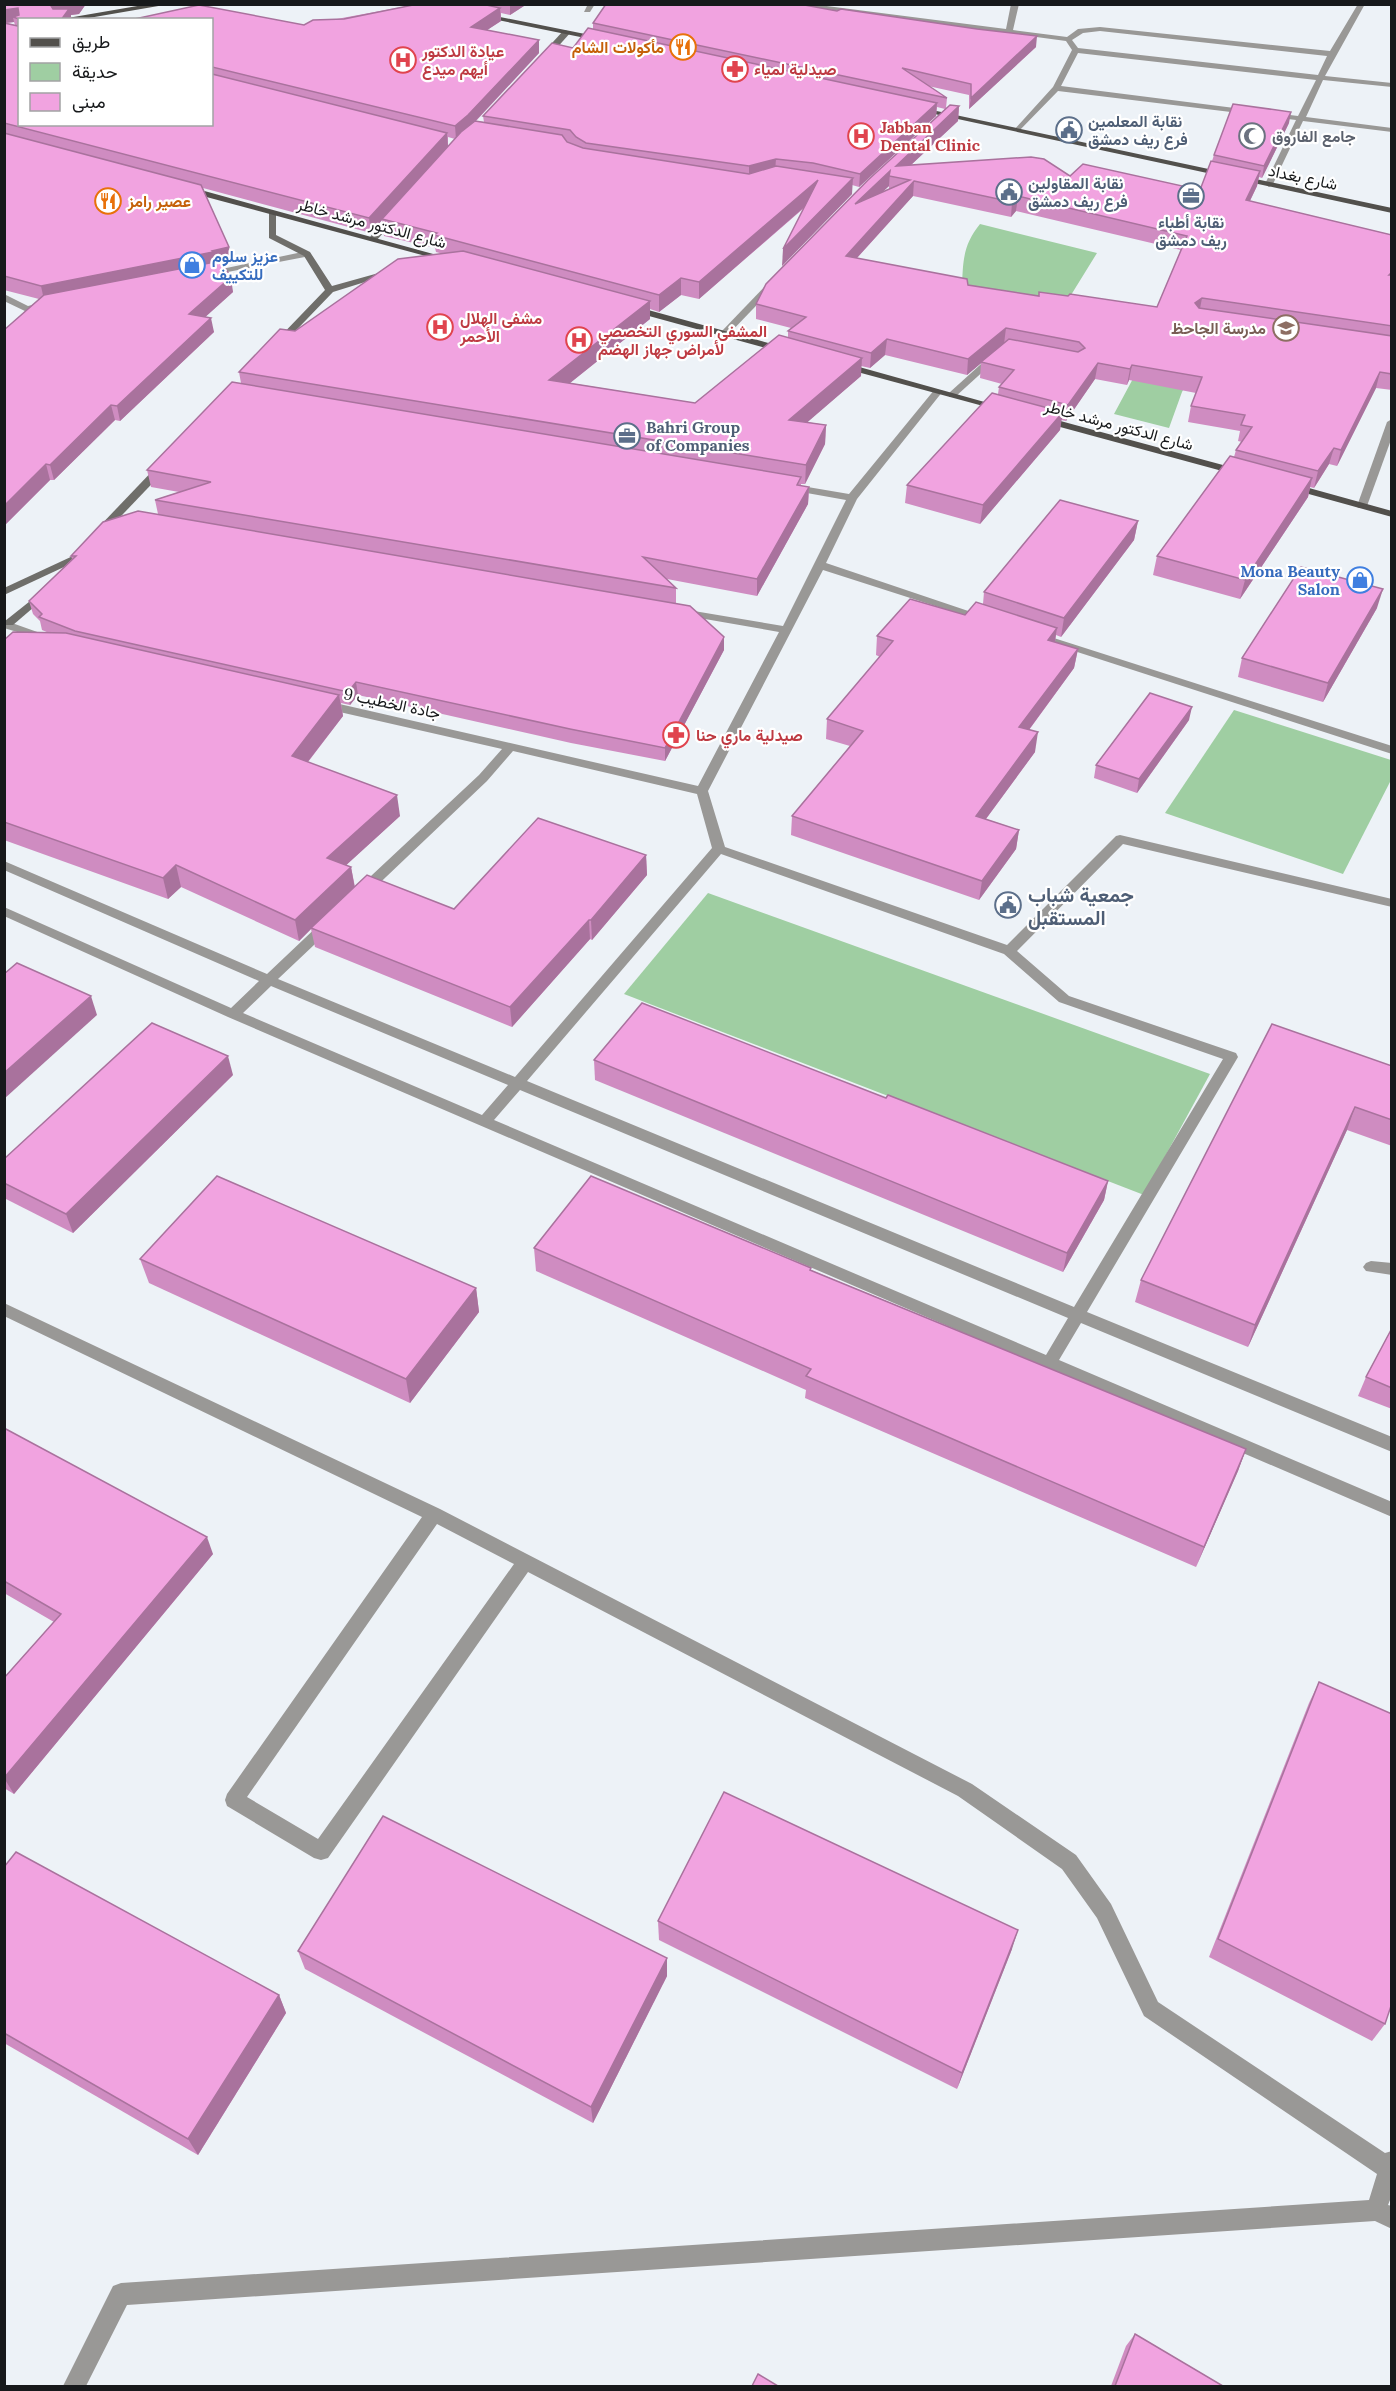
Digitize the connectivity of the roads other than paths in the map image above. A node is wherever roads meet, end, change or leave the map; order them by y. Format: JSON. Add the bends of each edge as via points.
{"nodes":[{"id":1,"x":167,"y":4,"type":"edge"},
{"id":2,"x":790,"y":4,"type":"edge"},
{"id":3,"x":1015,"y":4,"type":"edge"},
{"id":4,"x":1362,"y":4,"type":"edge"},
{"id":5,"x":140,"y":6,"type":"edge"},
{"id":6,"x":859,"y":8,"type":"edge"},
{"id":7,"x":479,"y":14,"type":"edge"},
{"id":8,"x":71,"y":18,"type":"edge"},
{"id":9,"x":1009,"y":31,"type":"junction"},
{"id":10,"x":567,"y":32,"type":"junction"},
{"id":11,"x":1068,"y":39,"type":"junction"},
{"id":12,"x":613,"y":42,"type":"edge"},
{"id":13,"x":1076,"y":50,"type":"junction"},
{"id":14,"x":1332,"y":54,"type":"junction"},
{"id":15,"x":536,"y":66,"type":"edge"},
{"id":16,"x":1322,"y":77,"type":"junction"},
{"id":17,"x":1392,"y":85,"type":"edge"},
{"id":18,"x":1056,"y":88,"type":"junction"},
{"id":19,"x":912,"y":107,"type":"edge"},
{"id":20,"x":946,"y":115,"type":"junction"},
{"id":21,"x":1302,"y":117,"type":"junction"},
{"id":22,"x":938,"y":122,"type":"edge"},
{"id":23,"x":1018,"y":130,"type":"junction"},
{"id":24,"x":1392,"y":130,"type":"edge"},
{"id":25,"x":1269,"y":184,"type":"junction"},
{"id":26,"x":172,"y":185,"type":"edge"},
{"id":27,"x":404,"y":205,"type":"edge"},
{"id":28,"x":1392,"y":211,"type":"edge"},
{"id":29,"x":272,"y":212,"type":"junction"},
{"id":30,"x":373,"y":239,"type":"junction"},
{"id":31,"x":307,"y":254,"type":"junction"},
{"id":32,"x":433,"y":266,"type":"edge"},
{"id":33,"x":399,"y":270,"type":"edge"},
{"id":34,"x":781,"y":275,"type":"edge"},
{"id":35,"x":195,"y":276,"type":"edge"},
{"id":36,"x":330,"y":290,"type":"junction"},
{"id":37,"x":4,"y":297,"type":"edge"},
{"id":38,"x":57,"y":303,"type":"edge"},
{"id":39,"x":622,"y":306,"type":"edge"},
{"id":40,"x":27,"y":309,"type":"junction"},
{"id":41,"x":22,"y":318,"type":"edge"},
{"id":42,"x":724,"y":334,"type":"junction"},
{"id":43,"x":1004,"y":349,"type":"edge"},
{"id":44,"x":273,"y":350,"type":"edge"},
{"id":45,"x":803,"y":355,"type":"edge"},
{"id":46,"x":836,"y":364,"type":"edge"},
{"id":47,"x":938,"y":391,"type":"junction"},
{"id":48,"x":952,"y":395,"type":"junction"},
{"id":49,"x":1009,"y":410,"type":"edge"},
{"id":50,"x":1031,"y":417,"type":"edge"},
{"id":51,"x":1392,"y":422,"type":"edge"},
{"id":52,"x":174,"y":453,"type":"edge"},
{"id":53,"x":1248,"y":475,"type":"edge"},
{"id":54,"x":1282,"y":484,"type":"edge"},
{"id":55,"x":782,"y":486,"type":"edge"},
{"id":56,"x":852,"y":498,"type":"junction"},
{"id":57,"x":1362,"y":506,"type":"junction"},
{"id":58,"x":1392,"y":514,"type":"edge"},
{"id":59,"x":82,"y":550,"type":"junction"},
{"id":60,"x":820,"y":565,"type":"junction"},
{"id":61,"x":4,"y":592,"type":"edge"},
{"id":62,"x":669,"y":609,"type":"edge"},
{"id":63,"x":7,"y":623,"type":"edge"},
{"id":64,"x":999,"y":623,"type":"edge"},
{"id":65,"x":786,"y":630,"type":"junction"},
{"id":66,"x":1022,"y":630,"type":"edge"},
{"id":67,"x":40,"y":650,"type":"edge"},
{"id":68,"x":304,"y":700,"type":"edge"},
{"id":69,"x":511,"y":746,"type":"junction"},
{"id":70,"x":1392,"y":750,"type":"edge"},
{"id":71,"x":702,"y":791,"type":"junction"},
{"id":72,"x":719,"y":849,"type":"junction"},
{"id":73,"x":4,"y":865,"type":"edge"},
{"id":74,"x":354,"y":899,"type":"edge"},
{"id":75,"x":1392,"y":903,"type":"edge"},
{"id":76,"x":4,"y":911,"type":"edge"},
{"id":77,"x":337,"y":915,"type":"edge"},
{"id":78,"x":1009,"y":951,"type":"junction"},
{"id":79,"x":268,"y":980,"type":"junction"},
{"id":80,"x":233,"y":1014,"type":"junction"},
{"id":81,"x":518,"y":1083,"type":"junction"},
{"id":82,"x":485,"y":1121,"type":"junction"},
{"id":83,"x":1371,"y":1268,"type":"dead end"},
{"id":84,"x":1392,"y":1269,"type":"edge"},
{"id":85,"x":4,"y":1309,"type":"edge"},
{"id":86,"x":1077,"y":1315,"type":"junction"},
{"id":87,"x":1049,"y":1363,"type":"junction"},
{"id":88,"x":1392,"y":1445,"type":"edge"},
{"id":89,"x":1392,"y":1510,"type":"edge"},
{"id":90,"x":434,"y":1514,"type":"junction"},
{"id":91,"x":526,"y":1561,"type":"junction"},
{"id":92,"x":1390,"y":2165,"type":"edge"},
{"id":93,"x":1384,"y":2214,"type":"edge"},
{"id":94,"x":74,"y":2386,"type":"edge"}],
"edges":[{"from":1,"to":5,"type":"main road"},
{"from":2,"to":6,"type":"street"},
{"from":3,"to":9,"type":"street"},
{"from":4,"to":14,"type":"street"},
{"from":5,"to":8,"type":"main road"},
{"from":6,"to":9,"type":"street"},
{"from":7,"to":10,"type":"main road"},
{"from":9,"to":11,"type":"street"},
{"from":10,"to":12,"type":"main road"},
{"from":10,"to":15,"type":"main road"},
{"from":11,"to":13,"type":"street"},
{"from":11,"to":14,"type":"street","via":[[1081,31],[1100,28]]},
{"from":13,"to":16,"type":"street"},
{"from":13,"to":18,"type":"street"},
{"from":14,"to":16,"type":"street"},
{"from":16,"to":17,"type":"street"},
{"from":16,"to":21,"type":"street"},
{"from":18,"to":21,"type":"street"},
{"from":18,"to":23,"type":"street"},
{"from":19,"to":20,"type":"main road","name":"شارع بغداد"},
{"from":20,"to":22,"type":"street"},
{"from":20,"to":23,"type":"main road","name":"شارع بغداد"},
{"from":21,"to":24,"type":"street"},
{"from":21,"to":25,"type":"street"},
{"from":23,"to":25,"type":"main road","name":"شارع بغداد"},
{"from":25,"to":28,"type":"main road","name":"شارع بغداد"},
{"from":26,"to":29,"type":"main road","name":"شارع الدكتور مرشد خاطر"},
{"from":27,"to":30,"type":"main road"},
{"from":29,"to":30,"type":"main road","name":"شارع الدكتور مرشد خاطر"},
{"from":29,"to":31,"type":"main road","via":[[272,236]]},
{"from":30,"to":32,"type":"main road","name":"شارع الدكتور مرشد خاطر","via":[[465,264]]},
{"from":31,"to":35,"type":"street"},
{"from":31,"to":36,"type":"main road"},
{"from":33,"to":36,"type":"main road"},
{"from":34,"to":42,"type":"street"},
{"from":36,"to":44,"type":"main road"},
{"from":37,"to":40,"type":"street"},
{"from":38,"to":40,"type":"street"},
{"from":39,"to":42,"type":"main road"},
{"from":40,"to":41,"type":"street"},
{"from":42,"to":45,"type":"main road"},
{"from":43,"to":48,"type":"street"},
{"from":46,"to":47,"type":"main road"},
{"from":47,"to":48,"type":"main road"},
{"from":47,"to":56,"type":"street"},
{"from":48,"to":49,"type":"main road"},
{"from":50,"to":53,"type":"main road","name":"شارع الدكتور مرشد خاطر"},
{"from":51,"to":57,"type":"street"},
{"from":52,"to":59,"type":"main road","via":[[123,515]]},
{"from":54,"to":57,"type":"main road"},
{"from":55,"to":56,"type":"street"},
{"from":56,"to":60,"type":"street"},
{"from":57,"to":58,"type":"main road"},
{"from":59,"to":61,"type":"main road"},
{"from":59,"to":63,"type":"main road","via":[[47,591]]},
{"from":60,"to":64,"type":"street"},
{"from":60,"to":65,"type":"street"},
{"from":62,"to":65,"type":"street"},
{"from":63,"to":67,"type":"street","via":[[64,648]]},
{"from":65,"to":71,"type":"street"},
{"from":66,"to":70,"type":"street"},
{"from":68,"to":69,"type":"street","name":"جادة الخطيب 9"},
{"from":69,"to":71,"type":"street","name":"جادة الخطيب 9"},
{"from":69,"to":74,"type":"street","via":[[483,778]]},
{"from":71,"to":72,"type":"street"},
{"from":72,"to":78,"type":"street"},
{"from":72,"to":81,"type":"street"},
{"from":73,"to":79,"type":"street"},
{"from":75,"to":78,"type":"street","via":[[1120,839]]},
{"from":76,"to":80,"type":"street"},
{"from":77,"to":79,"type":"street"},
{"from":78,"to":86,"type":"street","via":[[1064,999],[1231,1057]]},
{"from":79,"to":80,"type":"street"},
{"from":79,"to":81,"type":"street"},
{"from":80,"to":82,"type":"street"},
{"from":81,"to":82,"type":"street"},
{"from":81,"to":86,"type":"street"},
{"from":82,"to":87,"type":"street"},
{"from":83,"to":84,"type":"street"},
{"from":85,"to":90,"type":"street"},
{"from":86,"to":87,"type":"street"},
{"from":86,"to":88,"type":"street"},
{"from":87,"to":89,"type":"street"},
{"from":90,"to":91,"type":"street"},
{"from":90,"to":91,"type":"street","via":[[234,1800],[321,1851]]},
{"from":91,"to":92,"type":"street","via":[[965,1790],[1069,1862],[1104,1911],[1151,2009]]},
{"from":92,"to":93,"type":"street"},
{"from":93,"to":94,"type":"street","via":[[121,2294]]}]}
